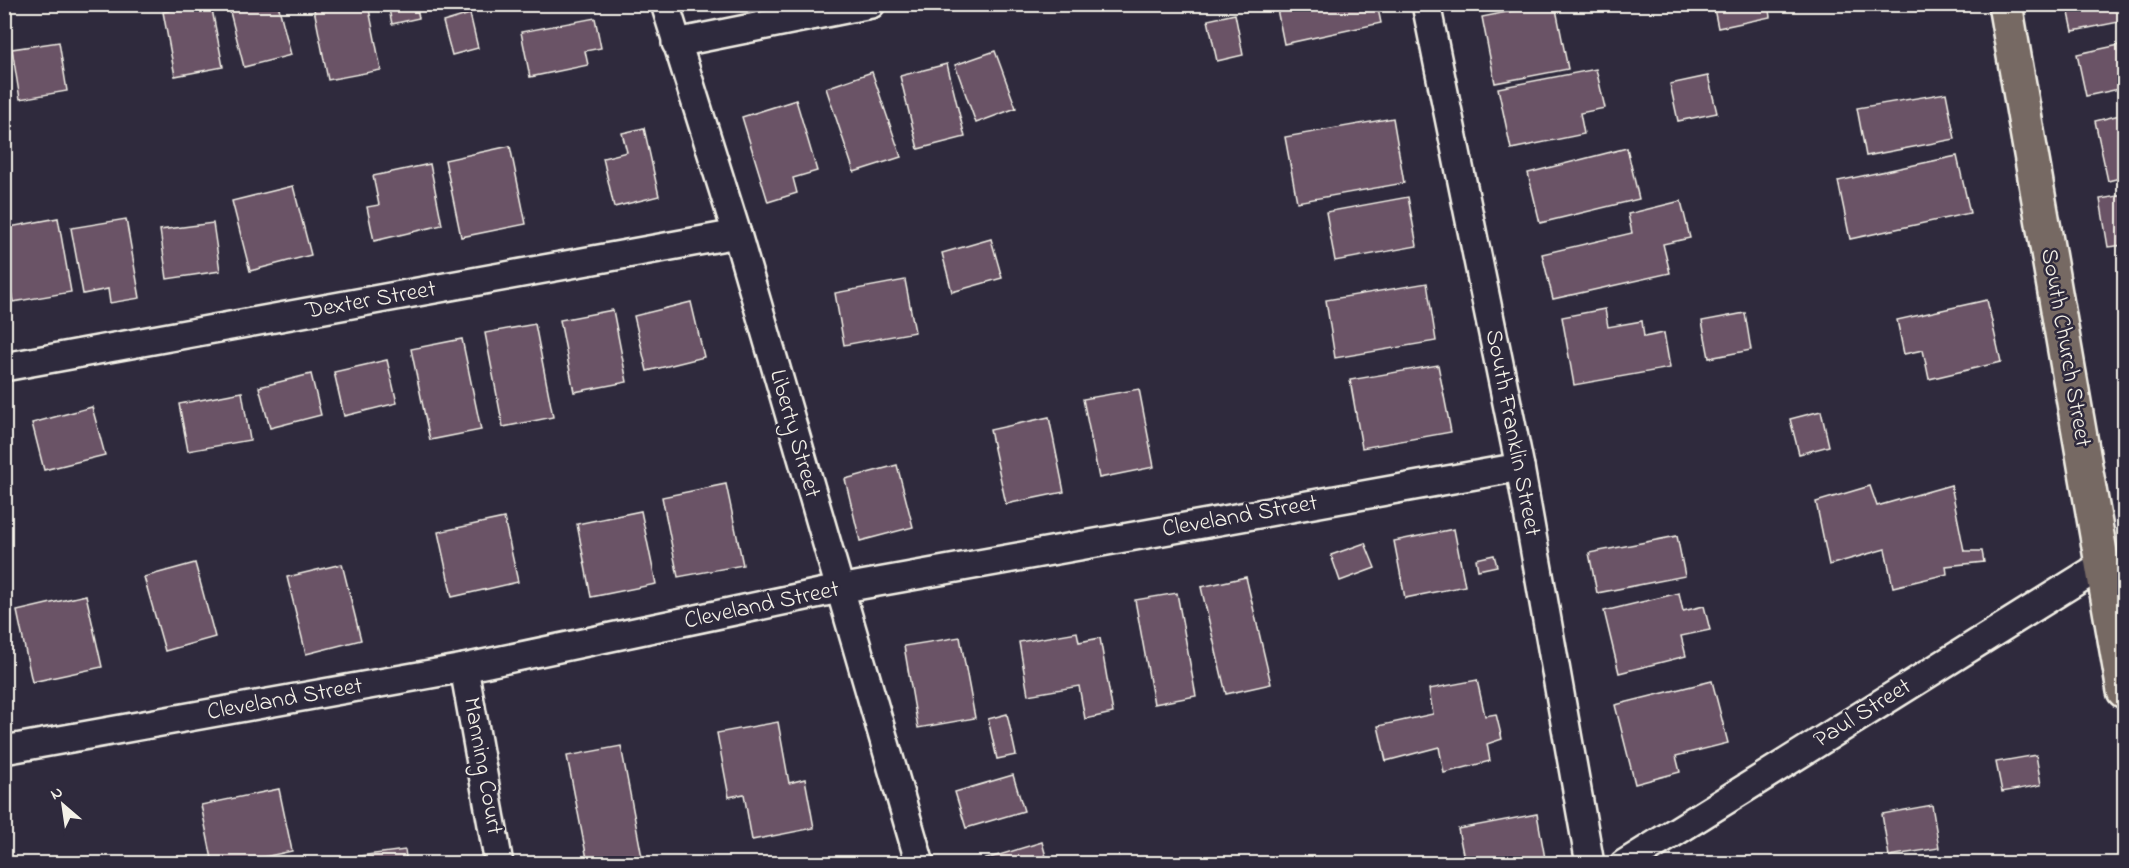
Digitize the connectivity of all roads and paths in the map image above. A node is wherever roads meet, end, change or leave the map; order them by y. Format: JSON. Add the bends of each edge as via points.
{"nodes":[{"id":1,"x":665,"y":4,"type":"edge"},
{"id":2,"x":871,"y":4,"type":"edge"},
{"id":3,"x":1426,"y":4,"type":"edge"},
{"id":4,"x":2005,"y":4,"type":"edge"},
{"id":5,"x":676,"y":43,"type":"junction"},
{"id":6,"x":737,"y":234,"type":"junction"},
{"id":7,"x":4,"y":367,"type":"edge"},
{"id":8,"x":1520,"y":467,"type":"junction"},
{"id":9,"x":2102,"y":565,"type":"junction"},
{"id":10,"x":839,"y":589,"type":"junction"},
{"id":11,"x":464,"y":668,"type":"junction"},
{"id":12,"x":2124,"y":691,"type":"edge"},
{"id":13,"x":4,"y":750,"type":"edge"},
{"id":14,"x":499,"y":864,"type":"edge"},
{"id":15,"x":920,"y":864,"type":"edge"},
{"id":16,"x":1590,"y":864,"type":"edge"},
{"id":17,"x":1624,"y":864,"type":"edge"}],
"edges":[{"from":1,"to":5,"type":"street","name":"Liberty Street"},
{"from":2,"to":5,"type":"street"},
{"from":3,"to":8,"type":"street","name":"South Franklin Street"},
{"from":4,"to":9,"type":"main road","name":"South Church Street"},
{"from":5,"to":6,"type":"street","name":"Liberty Street"},
{"from":6,"to":7,"type":"street","name":"Dexter Street"},
{"from":6,"to":10,"type":"street","name":"Liberty Street"},
{"from":8,"to":10,"type":"street","name":"Cleveland Street"},
{"from":8,"to":16,"type":"street","name":"South Franklin Street"},
{"from":9,"to":12,"type":"main road","name":"South Church Street"},
{"from":9,"to":17,"type":"street","name":"Paul Street"},
{"from":10,"to":11,"type":"street","name":"Cleveland Street"},
{"from":10,"to":15,"type":"street","name":"Liberty Street"},
{"from":11,"to":13,"type":"street","name":"Cleveland Street"},
{"from":11,"to":14,"type":"street","name":"Manning Court"}]}
